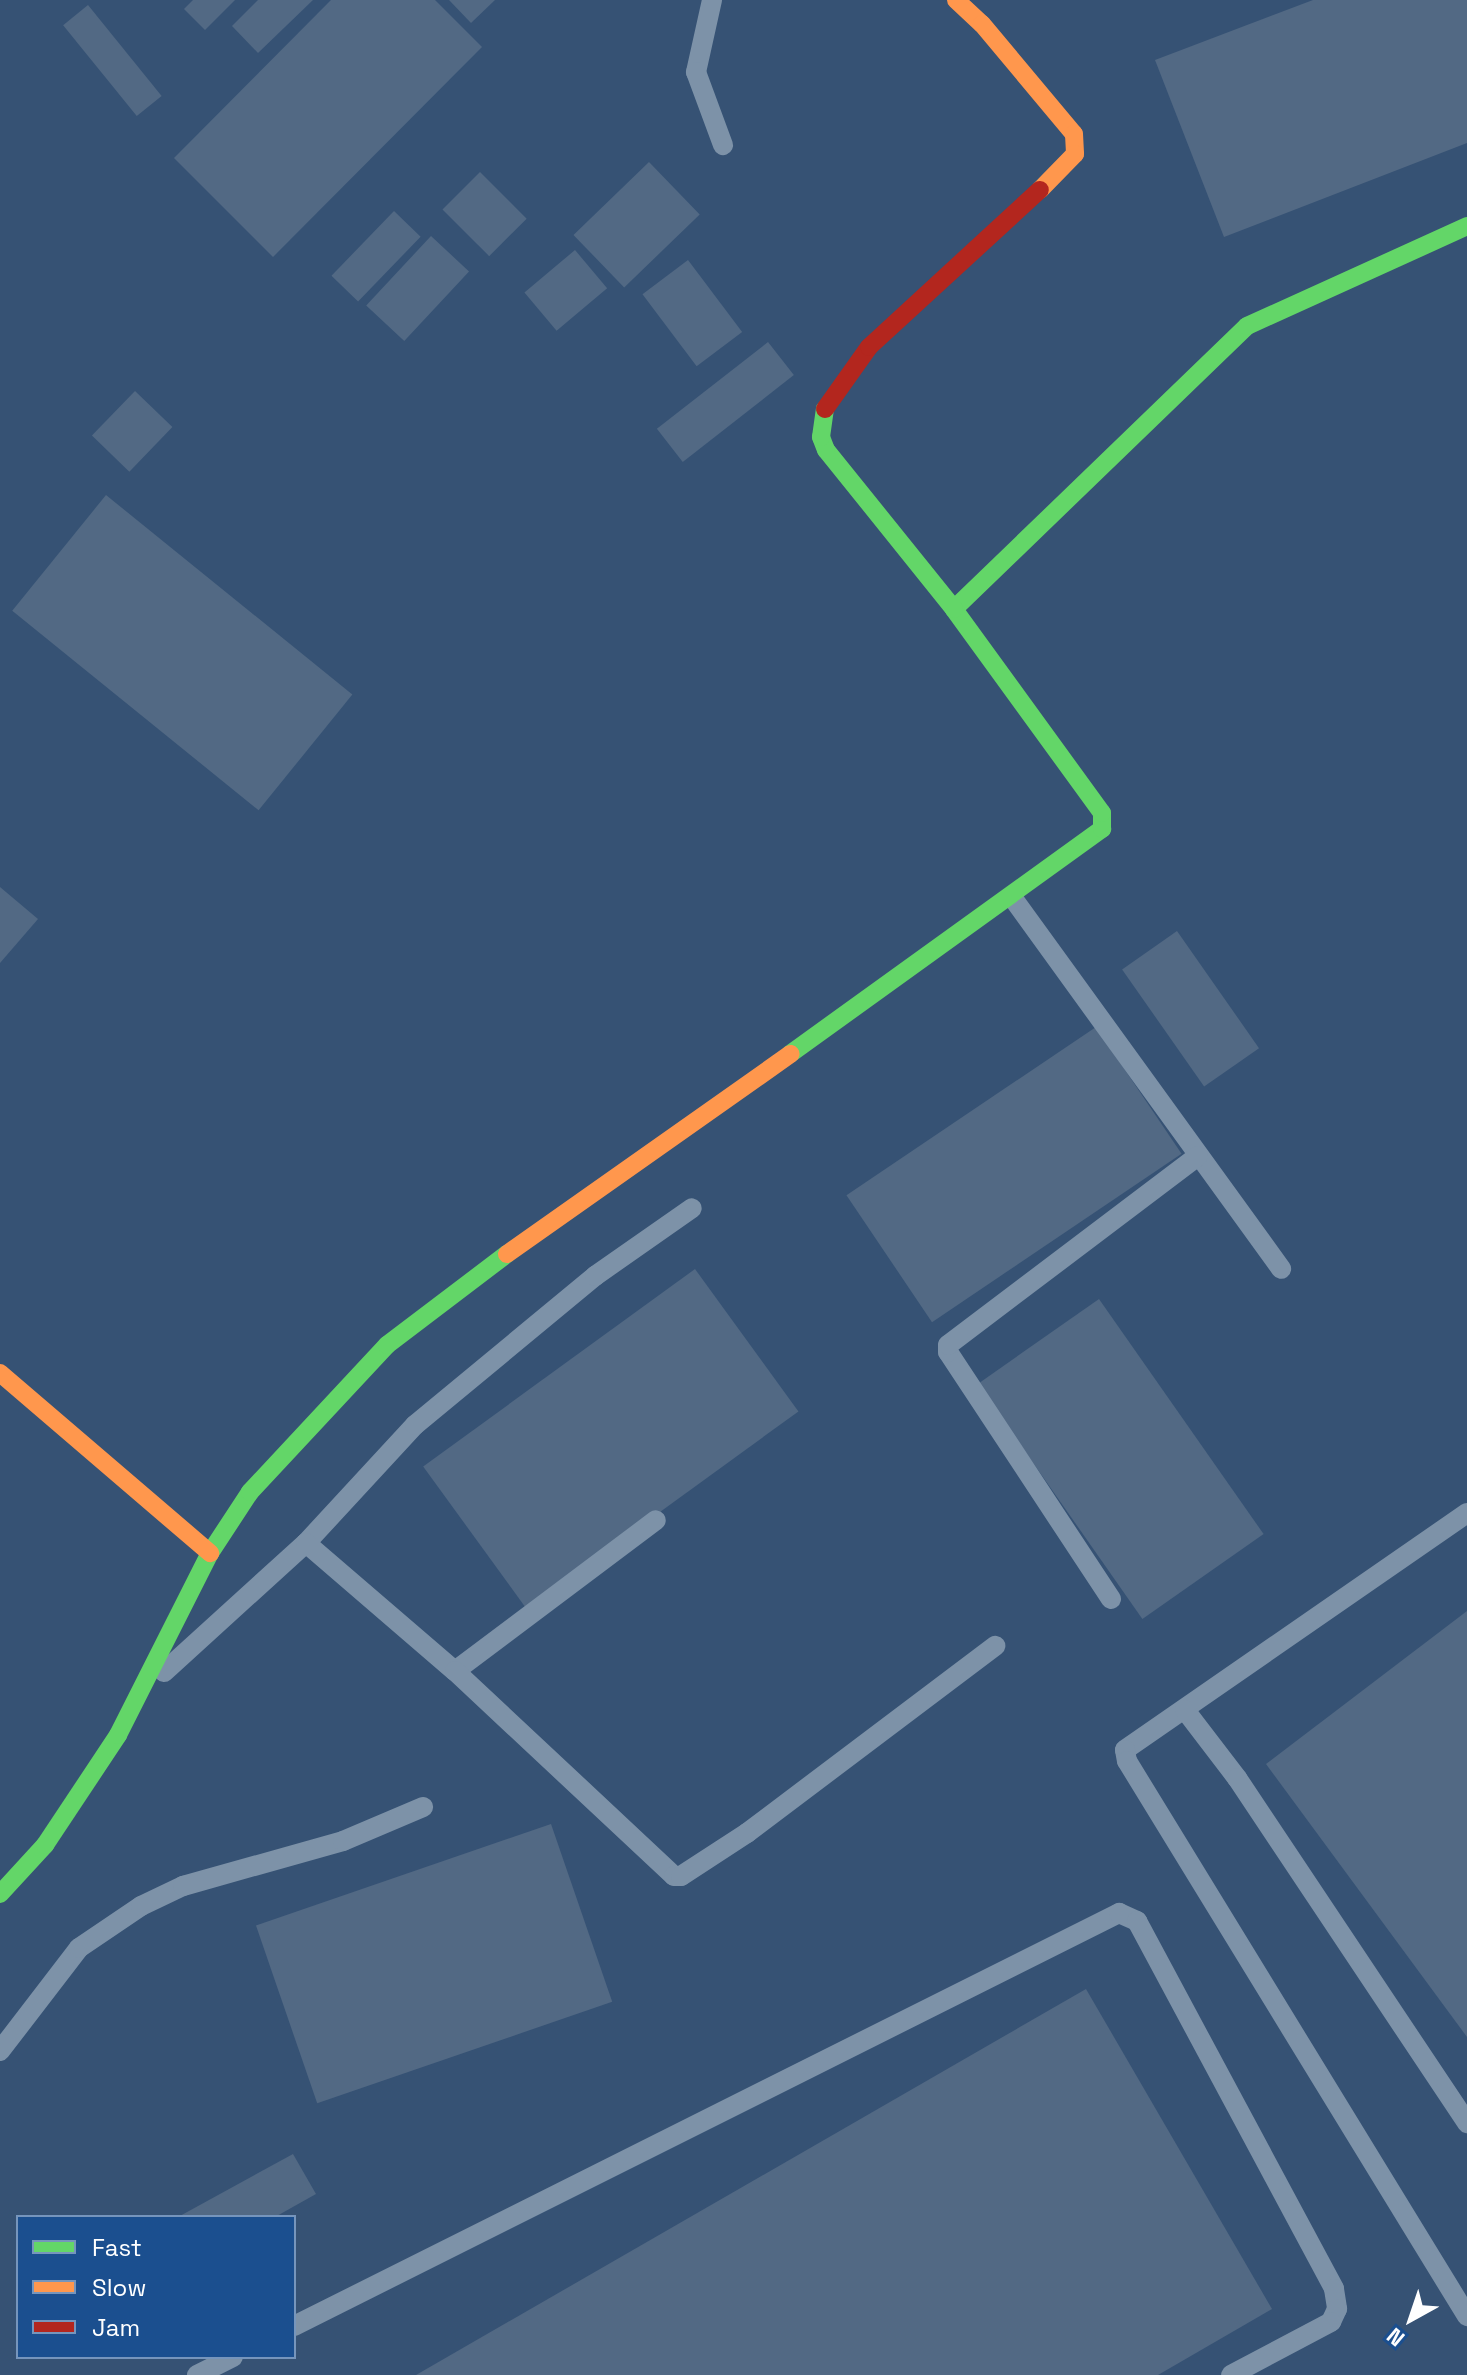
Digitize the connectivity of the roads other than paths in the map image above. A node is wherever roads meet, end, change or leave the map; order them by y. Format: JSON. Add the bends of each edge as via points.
{"nodes":[{"id":1,"x":712,"y":0,"type":"edge"},
{"id":2,"x":956,"y":0,"type":"edge"},
{"id":3,"x":723,"y":145,"type":"dead end"},
{"id":4,"x":1467,"y":226,"type":"edge"},
{"id":5,"x":954,"y":609,"type":"junction"},
{"id":6,"x":1012,"y":897,"type":"junction"},
{"id":7,"x":1198,"y":1156,"type":"junction"},
{"id":8,"x":692,"y":1208,"type":"dead end"},
{"id":9,"x":1281,"y":1269,"type":"dead end"},
{"id":10,"x":0,"y":1373,"type":"edge"},
{"id":11,"x":1467,"y":1513,"type":"edge"},
{"id":12,"x":656,"y":1520,"type":"dead end"},
{"id":13,"x":306,"y":1543,"type":"junction"},
{"id":14,"x":210,"y":1553,"type":"junction"},
{"id":15,"x":1111,"y":1599,"type":"dead end"},
{"id":16,"x":995,"y":1646,"type":"dead end"},
{"id":17,"x":455,"y":1671,"type":"junction"},
{"id":18,"x":140,"y":1694,"type":"junction"},
{"id":19,"x":1185,"y":1710,"type":"junction"},
{"id":20,"x":423,"y":1807,"type":"dead end"},
{"id":21,"x":0,"y":1894,"type":"edge"},
{"id":22,"x":0,"y":2051,"type":"edge"},
{"id":23,"x":1467,"y":2123,"type":"edge"},
{"id":24,"x":1467,"y":2316,"type":"edge"},
{"id":25,"x":296,"y":2325,"type":"edge"},
{"id":26,"x":229,"y":2359,"type":"edge"},
{"id":27,"x":197,"y":2375,"type":"edge"},
{"id":28,"x":1231,"y":2375,"type":"edge"}],
"edges":[{"from":1,"to":3,"type":"lane","via":[[696,72]]},
{"from":2,"to":5,"type":"street","via":[[1074,134],[1075,154],[869,347],[825,408],[821,422],[826,450]]},
{"from":4,"to":5,"type":"street","via":[[1247,326]]},
{"from":5,"to":6,"type":"street","via":[[1105,822]]},
{"from":6,"to":7,"type":"lane"},
{"from":6,"to":14,"type":"street","via":[[483,1271],[387,1345],[276,1461]]},
{"from":7,"to":9,"type":"lane"},
{"from":7,"to":15,"type":"lane","via":[[948,1345]]},
{"from":8,"to":13,"type":"lane","via":[[595,1276],[415,1425]]},
{"from":10,"to":14,"type":"street"},
{"from":11,"to":19,"type":"lane"},
{"from":12,"to":17,"type":"lane"},
{"from":13,"to":17,"type":"lane"},
{"from":13,"to":18,"type":"lane"},
{"from":14,"to":18,"type":"street"},
{"from":16,"to":17,"type":"lane","via":[[747,1833],[681,1876],[674,1876]]},
{"from":18,"to":21,"type":"street","via":[[45,1845]]},
{"from":19,"to":23,"type":"lane","via":[[1237,1778]]},
{"from":19,"to":24,"type":"lane","via":[[1132,1743],[1125,1750],[1127,1761]]},
{"from":20,"to":22,"type":"lane","via":[[343,1841],[183,1886],[141,1906],[79,1948]]},
{"from":25,"to":28,"type":"lane","via":[[1119,1913],[1137,1921],[1334,2289],[1337,2309],[1331,2322]]},
{"from":26,"to":27,"type":"lane"}]}
